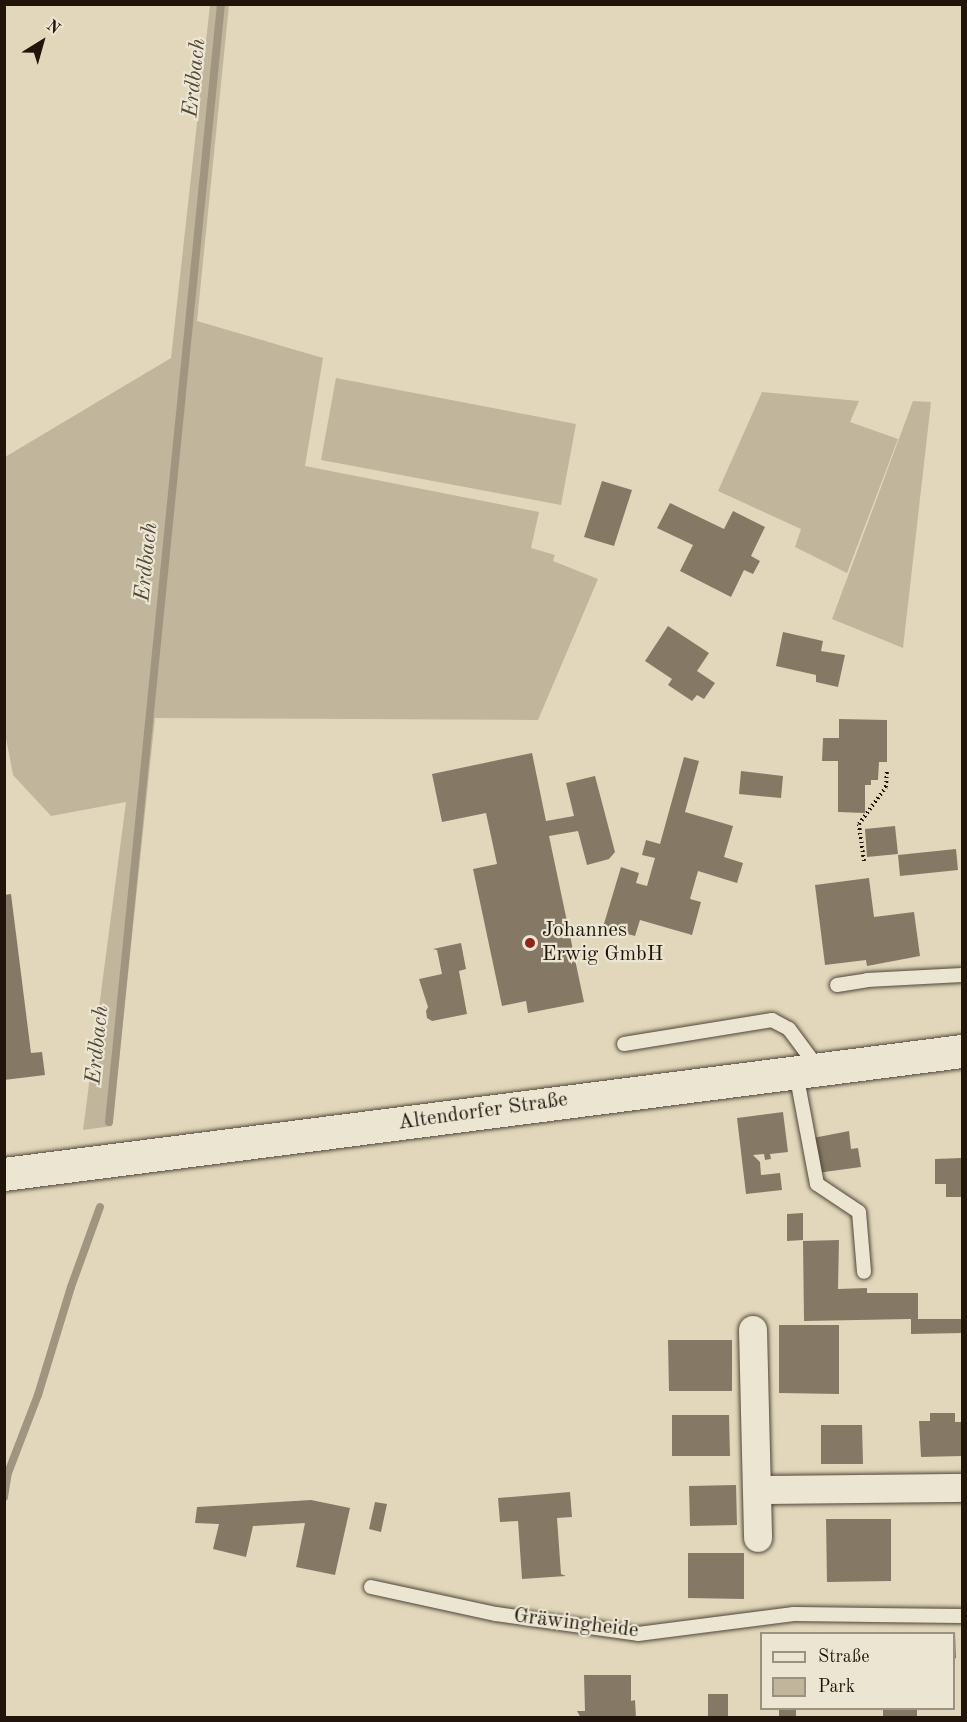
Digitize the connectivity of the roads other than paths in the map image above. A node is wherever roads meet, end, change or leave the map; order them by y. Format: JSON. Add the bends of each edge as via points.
{"nodes":[{"id":1,"x":963,"y":975,"type":"edge"},
{"id":2,"x":837,"y":985,"type":"dead end"},
{"id":3,"x":624,"y":1044,"type":"dead end"},
{"id":4,"x":963,"y":1052,"type":"edge"},
{"id":5,"x":808,"y":1072,"type":"junction"},
{"id":6,"x":4,"y":1174,"type":"edge"},
{"id":7,"x":864,"y":1272,"type":"dead end"},
{"id":8,"x":753,"y":1330,"type":"dead end"},
{"id":9,"x":963,"y":1488,"type":"edge"},
{"id":10,"x":757,"y":1491,"type":"junction"},
{"id":11,"x":758,"y":1538,"type":"dead end"},
{"id":12,"x":371,"y":1587,"type":"dead end"},
{"id":13,"x":963,"y":1616,"type":"edge"}],
"edges":[{"from":1,"to":2,"type":"lane"},
{"from":3,"to":5,"type":"lane","via":[[772,1020],[789,1029]]},
{"from":4,"to":5,"type":"street","name":"Altendorfer Straße"},
{"from":5,"to":6,"type":"street","name":"Altendorfer Straße"},
{"from":5,"to":7,"type":"lane","via":[[817,1184],[859,1212]]},
{"from":8,"to":10,"type":"street"},
{"from":9,"to":10,"type":"street"},
{"from":10,"to":11,"type":"street"},
{"from":12,"to":13,"type":"lane","name":"Gräwingheide","via":[[496,1614],[638,1634],[794,1614]]}]}
